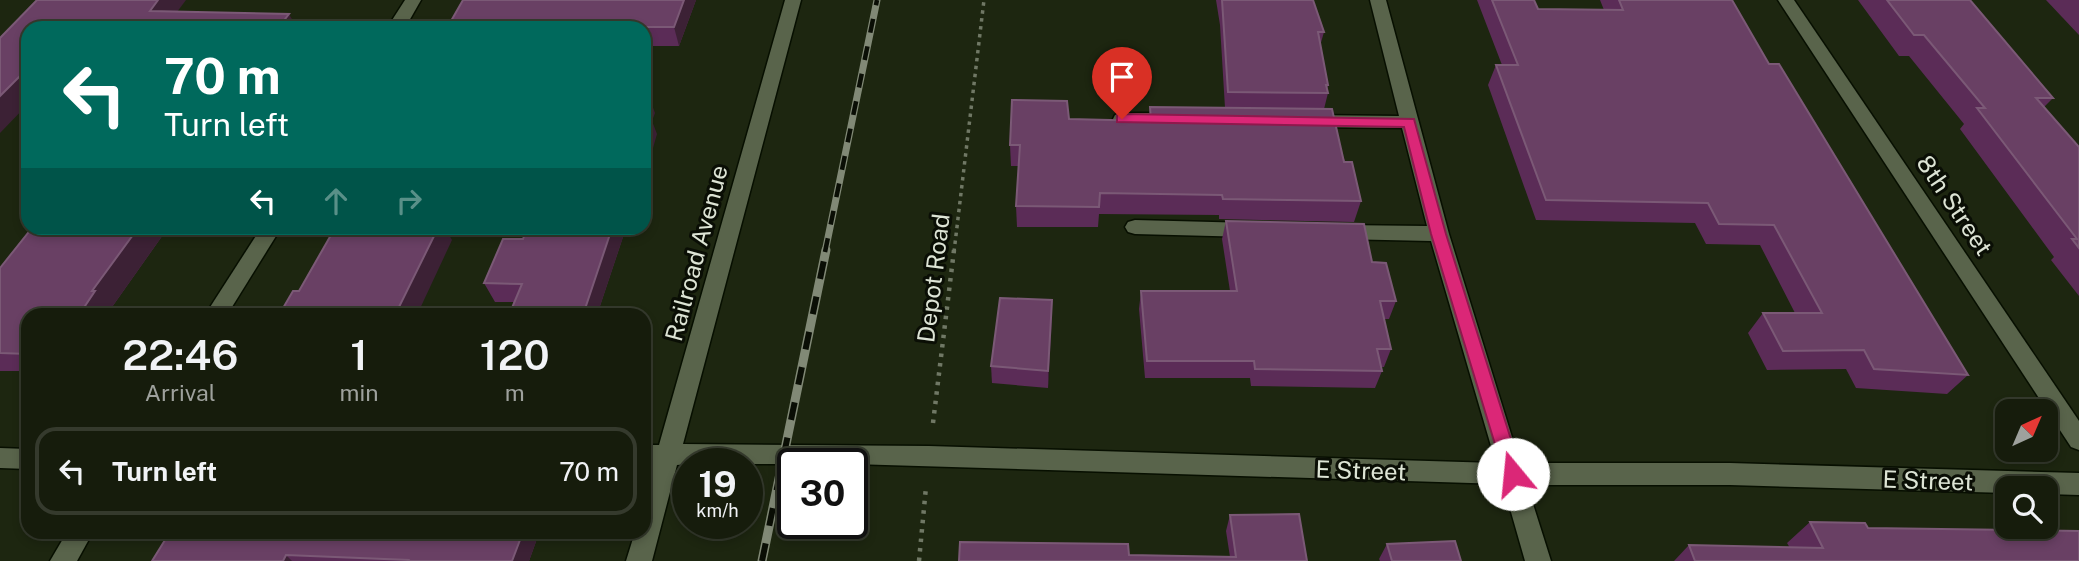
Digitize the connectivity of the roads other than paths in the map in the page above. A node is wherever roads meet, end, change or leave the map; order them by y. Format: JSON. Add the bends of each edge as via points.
{"nodes":[{"id":1,"x":413,"y":0,"type":"edge"},
{"id":2,"x":793,"y":0,"type":"edge"},
{"id":3,"x":1378,"y":0,"type":"edge"},
{"id":4,"x":1786,"y":0,"type":"edge"},
{"id":5,"x":400,"y":21,"type":"edge"},
{"id":6,"x":1122,"y":119,"type":"edge"},
{"id":7,"x":1191,"y":120,"type":"edge"},
{"id":8,"x":1286,"y":121,"type":"edge"},
{"id":9,"x":1409,"y":122,"type":"junction"},
{"id":10,"x":1135,"y":227,"type":"dead end"},
{"id":11,"x":1273,"y":230,"type":"edge"},
{"id":12,"x":1314,"y":231,"type":"edge"},
{"id":13,"x":1439,"y":234,"type":"junction"},
{"id":14,"x":267,"y":235,"type":"edge"},
{"id":15,"x":220,"y":308,"type":"edge"},
{"id":16,"x":2079,"y":440,"type":"edge"},
{"id":17,"x":651,"y":455,"type":"edge"},
{"id":18,"x":668,"y":455,"type":"junction"},
{"id":19,"x":0,"y":458,"type":"edge"},
{"id":20,"x":21,"y":459,"type":"edge"},
{"id":21,"x":1513,"y":474,"type":"junction"},
{"id":22,"x":2079,"y":484,"type":"edge"},
{"id":23,"x":651,"y":517,"type":"edge"},
{"id":24,"x":77,"y":539,"type":"edge"},
{"id":25,"x":645,"y":539,"type":"edge"},
{"id":26,"x":63,"y":561,"type":"edge"},
{"id":27,"x":639,"y":561,"type":"edge"},
{"id":28,"x":1538,"y":561,"type":"edge"}],
"edges":[{"from":1,"to":5,"type":"street"},
{"from":2,"to":18,"type":"street","name":"Railroad Avenue"},
{"from":3,"to":9,"type":"street"},
{"from":4,"to":16,"type":"street","name":"8th Street"},
{"from":6,"to":7,"type":"street"},
{"from":8,"to":9,"type":"street"},
{"from":9,"to":13,"type":"street"},
{"from":10,"to":11,"type":"street"},
{"from":12,"to":13,"type":"street"},
{"from":13,"to":21,"type":"street"},
{"from":14,"to":15,"type":"street"},
{"from":17,"to":18,"type":"street","name":"E Street"},
{"from":18,"to":21,"type":"street","name":"E Street","via":[[929,456]]},
{"from":18,"to":23,"type":"street","name":"Railroad Avenue"},
{"from":19,"to":20,"type":"street"},
{"from":21,"to":22,"type":"street","name":"E Street","via":[[1730,474]]},
{"from":21,"to":28,"type":"street"},
{"from":24,"to":26,"type":"street"},
{"from":25,"to":27,"type":"street","name":"Railroad Avenue"}]}
